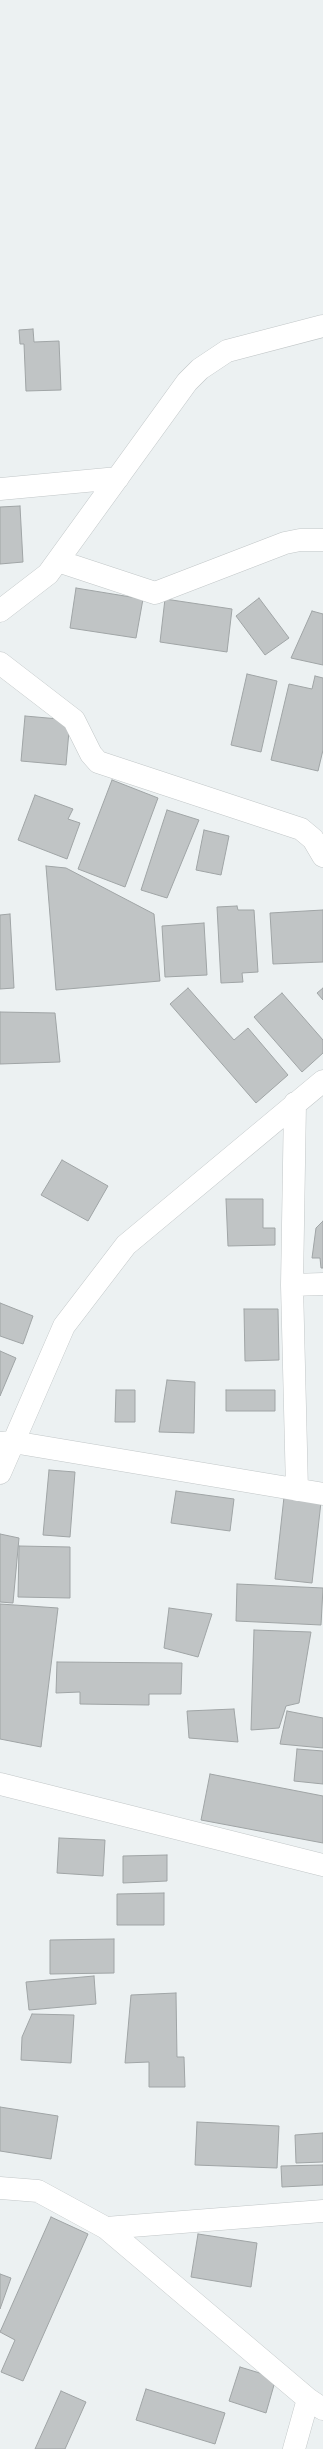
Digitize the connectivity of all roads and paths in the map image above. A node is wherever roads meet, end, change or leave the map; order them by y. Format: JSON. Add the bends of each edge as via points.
{"nodes":[{"id":1,"x":323,"y":326,"type":"edge"},
{"id":2,"x":118,"y":478,"type":"junction"},
{"id":3,"x":0,"y":489,"type":"edge"},
{"id":4,"x":323,"y":540,"type":"edge"},
{"id":5,"x":58,"y":561,"type":"junction"},
{"id":6,"x":0,"y":611,"type":"edge"},
{"id":7,"x":0,"y":663,"type":"edge"},
{"id":8,"x":323,"y":856,"type":"edge"},
{"id":9,"x":323,"y":1080,"type":"edge"},
{"id":10,"x":295,"y":1104,"type":"junction"},
{"id":11,"x":292,"y":1284,"type":"junction"},
{"id":12,"x":323,"y":1284,"type":"edge"},
{"id":13,"x":6,"y":1442,"type":"edge"},
{"id":14,"x":0,"y":1473,"type":"edge"},
{"id":15,"x":297,"y":1490,"type":"junction"},
{"id":16,"x":323,"y":1494,"type":"edge"},
{"id":17,"x":0,"y":1784,"type":"edge"},
{"id":18,"x":323,"y":1865,"type":"edge"},
{"id":19,"x":0,"y":2188,"type":"edge"},
{"id":20,"x":323,"y":2211,"type":"edge"},
{"id":21,"x":106,"y":2228,"type":"junction"},
{"id":22,"x":315,"y":2404,"type":"edge"},
{"id":23,"x":294,"y":2449,"type":"edge"}],
"edges":[{"from":1,"to":2,"type":"street","via":[[227,351],[213,358],[187,382]]},
{"from":2,"to":3,"type":"street"},
{"from":2,"to":5,"type":"street"},
{"from":4,"to":5,"type":"street","via":[[285,543],[155,593]]},
{"from":5,"to":6,"type":"street","via":[[48,574]]},
{"from":7,"to":8,"type":"street","via":[[74,720],[90,754],[98,762],[301,829],[312,839]]},
{"from":9,"to":10,"type":"street"},
{"from":10,"to":11,"type":"street"},
{"from":10,"to":13,"type":"street","via":[[126,1245],[64,1326]]},
{"from":11,"to":12,"type":"street"},
{"from":11,"to":15,"type":"street"},
{"from":13,"to":14,"type":"street"},
{"from":13,"to":15,"type":"street"},
{"from":15,"to":16,"type":"street"},
{"from":17,"to":18,"type":"street"},
{"from":19,"to":21,"type":"street","via":[[38,2191]]},
{"from":20,"to":21,"type":"street"},
{"from":21,"to":22,"type":"street"},
{"from":22,"to":23,"type":"street"}]}
